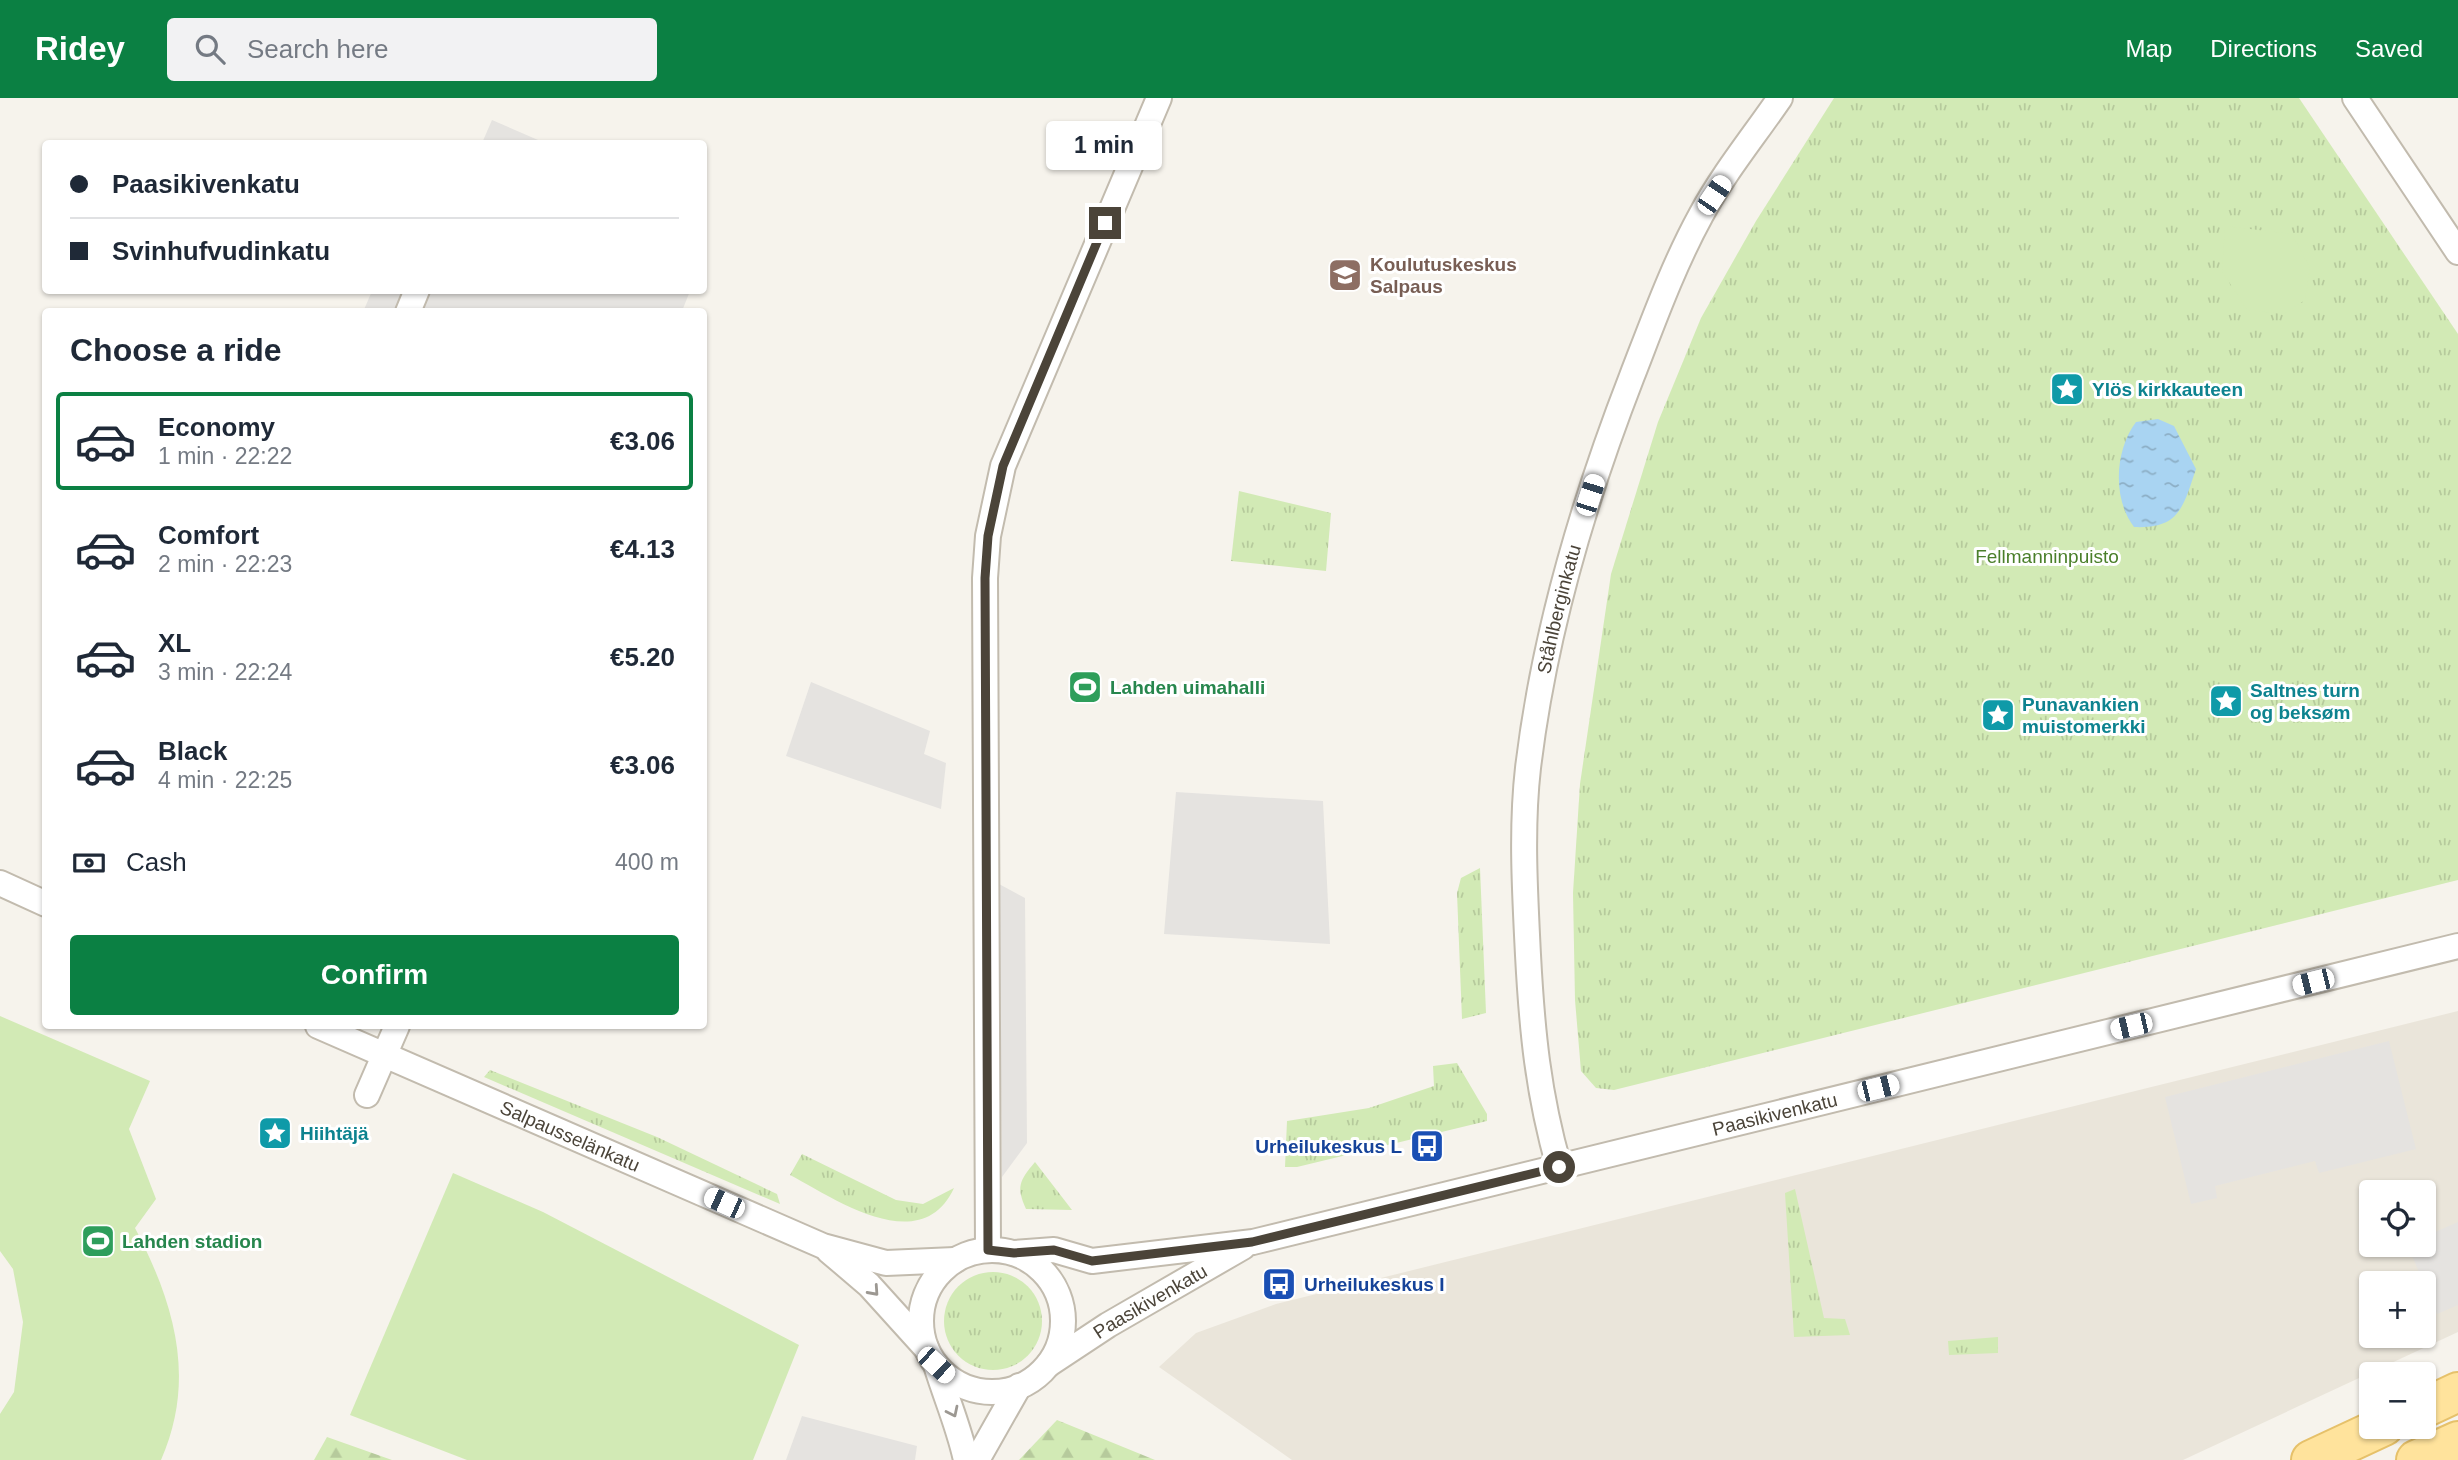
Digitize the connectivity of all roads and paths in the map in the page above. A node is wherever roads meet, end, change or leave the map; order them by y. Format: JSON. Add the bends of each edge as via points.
{"nodes":[{"id":1,"x":1159,"y":98,"type":"edge"},
{"id":2,"x":1780,"y":98,"type":"edge"},
{"id":3,"x":2355,"y":98,"type":"edge"},
{"id":4,"x":2458,"y":252,"type":"edge"},
{"id":5,"x":0,"y":883,"type":"edge"},
{"id":6,"x":42,"y":902,"type":"edge"},
{"id":7,"x":2458,"y":946,"type":"edge"},
{"id":8,"x":325,"y":1029,"type":"edge"},
{"id":9,"x":396,"y":1029,"type":"edge"},
{"id":10,"x":384,"y":1054,"type":"junction"},
{"id":11,"x":367,"y":1095,"type":"dead end"},
{"id":12,"x":1559,"y":1167,"type":"junction"},
{"id":13,"x":1252,"y":1242,"type":"junction"},
{"id":14,"x":822,"y":1246,"type":"junction"},
{"id":15,"x":988,"y":1250,"type":"junction"},
{"id":16,"x":1014,"y":1253,"type":"junction"},
{"id":17,"x":955,"y":1260,"type":"junction"},
{"id":18,"x":931,"y":1356,"type":"junction"},
{"id":19,"x":1049,"y":1364,"type":"junction"},
{"id":20,"x":1019,"y":1387,"type":"junction"},
{"id":21,"x":2458,"y":1392,"type":"edge"},
{"id":22,"x":2436,"y":1402,"type":"edge"},
{"id":23,"x":2359,"y":1438,"type":"edge"},
{"id":24,"x":2458,"y":1441,"type":"edge"},
{"id":25,"x":966,"y":1460,"type":"edge"},
{"id":26,"x":977,"y":1460,"type":"edge"},
{"id":27,"x":2311,"y":1460,"type":"edge"},
{"id":28,"x":2416,"y":1460,"type":"edge"}],
"edges":[{"from":1,"to":15,"type":"street","via":[[1003,466],[988,536]]},
{"from":2,"to":12,"type":"street","name":"Ståhlberginkatu","via":[[1702,214],[1656,313],[1605,446],[1567,568],[1546,666],[1528,770],[1527,919],[1533,1047]]},
{"from":3,"to":4,"type":"street"},
{"from":5,"to":6,"type":"street"},
{"from":7,"to":12,"type":"street","name":"Paasikivenkatu"},
{"from":8,"to":10,"type":"street","name":"Salpausselänkatu"},
{"from":9,"to":10,"type":"street"},
{"from":10,"to":11,"type":"street"},
{"from":10,"to":14,"type":"street","name":"Salpausselänkatu"},
{"from":12,"to":13,"type":"street","name":"Paasikivenkatu"},
{"from":13,"to":16,"type":"street","name":"Paasikivenkatu","via":[[1092,1261],[1054,1250]]},
{"from":13,"to":19,"type":"street","name":"Paasikivenkatu"},
{"from":14,"to":17,"type":"street","name":"Salpausselänkatu","via":[[886,1263]]},
{"from":14,"to":18,"type":"street","name":"Salpausselänkatu","one_way":true,"via":[[869,1285]]},
{"from":15,"to":16,"type":"street"},
{"from":15,"to":17,"type":"street"},
{"from":16,"to":19,"type":"street","via":[[1031,1261],[1057,1290],[1063,1328]]},
{"from":17,"to":18,"type":"street","via":[[942,1270],[924,1299],[921,1332]]},
{"from":18,"to":20,"type":"street","via":[[953,1380],[974,1390],[997,1392]]},
{"from":18,"to":25,"type":"street","one_way":true,"via":[[959,1425]]},
{"from":19,"to":20,"type":"street"},
{"from":20,"to":26,"type":"street"},
{"from":21,"to":22,"type":"main road"},
{"from":23,"to":27,"type":"main road"},
{"from":24,"to":28,"type":"main road"}]}
